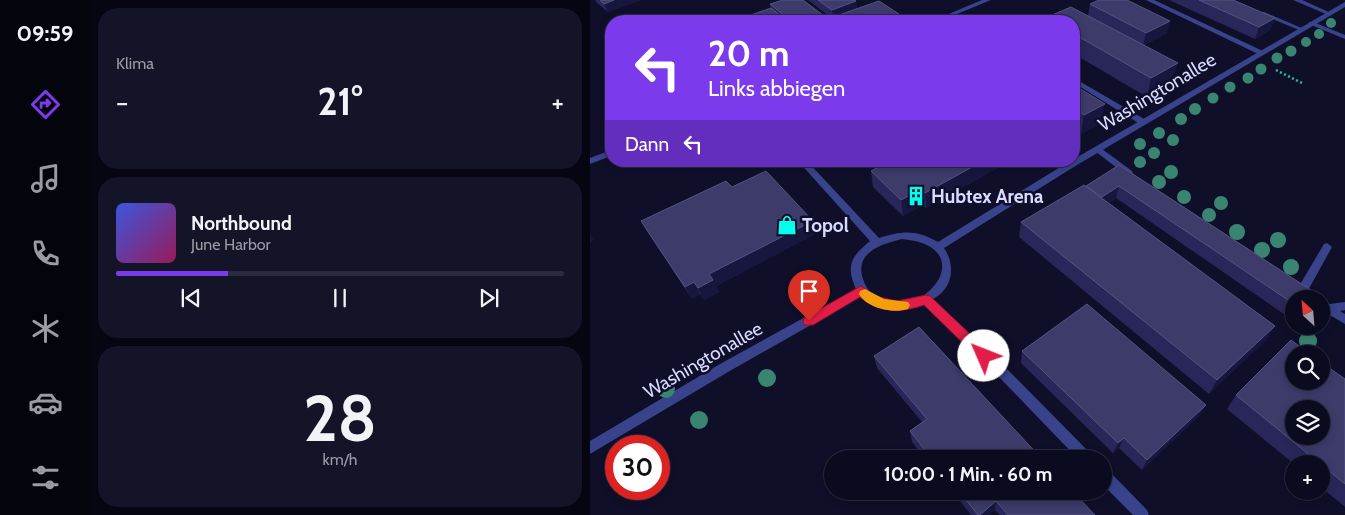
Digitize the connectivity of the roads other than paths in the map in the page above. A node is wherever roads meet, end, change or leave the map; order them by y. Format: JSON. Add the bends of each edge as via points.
{"nodes":[{"id":1,"x":988,"y":0,"type":"edge"},
{"id":2,"x":1149,"y":0,"type":"edge"},
{"id":3,"x":1296,"y":0,"type":"edge"},
{"id":4,"x":1345,"y":4,"type":"edge"},
{"id":5,"x":1257,"y":11,"type":"edge"},
{"id":6,"x":1328,"y":13,"type":"junction"},
{"id":7,"x":950,"y":15,"type":"edge"},
{"id":8,"x":1311,"y":23,"type":"junction"},
{"id":9,"x":1301,"y":29,"type":"junction"},
{"id":10,"x":1345,"y":37,"type":"edge"},
{"id":11,"x":1261,"y":52,"type":"junction"},
{"id":12,"x":1080,"y":84,"type":"edge"},
{"id":13,"x":1143,"y":122,"type":"junction"},
{"id":14,"x":1098,"y":149,"type":"junction"},
{"id":15,"x":605,"y":155,"type":"edge"},
{"id":16,"x":1080,"y":158,"type":"edge"},
{"id":17,"x":590,"y":161,"type":"edge"},
{"id":18,"x":807,"y":167,"type":"edge"},
{"id":19,"x":1065,"y":167,"type":"edge"},
{"id":20,"x":1140,"y":180,"type":"edge"},
{"id":21,"x":876,"y":242,"type":"junction"},
{"id":22,"x":938,"y":247,"type":"junction"},
{"id":23,"x":1327,"y":247,"type":"dead end"},
{"id":24,"x":1301,"y":290,"type":"edge"},
{"id":25,"x":861,"y":291,"type":"junction"},
{"id":26,"x":926,"y":299,"type":"junction"},
{"id":27,"x":1345,"y":306,"type":"edge"},
{"id":28,"x":1330,"y":307,"type":"edge"},
{"id":29,"x":1330,"y":310,"type":"edge"},
{"id":30,"x":1345,"y":320,"type":"edge"},
{"id":31,"x":590,"y":448,"type":"edge"},
{"id":32,"x":1078,"y":450,"type":"edge"},
{"id":33,"x":1112,"y":484,"type":"edge"},
{"id":34,"x":1142,"y":515,"type":"edge"}],
"edges":[{"from":1,"to":7,"type":"street"},
{"from":2,"to":11,"type":"street"},
{"from":3,"to":6,"type":"street"},
{"from":4,"to":6,"type":"street","name":"Washingtonallee"},
{"from":5,"to":9,"type":"street"},
{"from":6,"to":8,"type":"street","name":"Washingtonallee"},
{"from":8,"to":9,"type":"street","name":"Washingtonallee"},
{"from":8,"to":10,"type":"street"},
{"from":9,"to":11,"type":"street","name":"Washingtonallee"},
{"from":11,"to":13,"type":"street","name":"Washingtonallee"},
{"from":12,"to":13,"type":"street"},
{"from":13,"to":14,"type":"street","name":"Washingtonallee"},
{"from":14,"to":16,"type":"street","name":"Washingtonallee"},
{"from":14,"to":20,"type":"street"},
{"from":15,"to":17,"type":"street"},
{"from":18,"to":21,"type":"street"},
{"from":19,"to":22,"type":"street","name":"Washingtonallee"},
{"from":21,"to":22,"type":"street","via":[[889,237],[916,236]]},
{"from":21,"to":25,"type":"street","via":[[856,264],[854,273]]},
{"from":22,"to":26,"type":"street","via":[[947,264],[947,274],[936,292]]},
{"from":23,"to":24,"type":"street"},
{"from":25,"to":26,"type":"street","via":[[870,299],[897,306]]},
{"from":25,"to":31,"type":"street","name":"Washingtonallee"},
{"from":26,"to":32,"type":"street"},
{"from":27,"to":28,"type":"street"},
{"from":29,"to":30,"type":"street"},
{"from":33,"to":34,"type":"street"}]}
